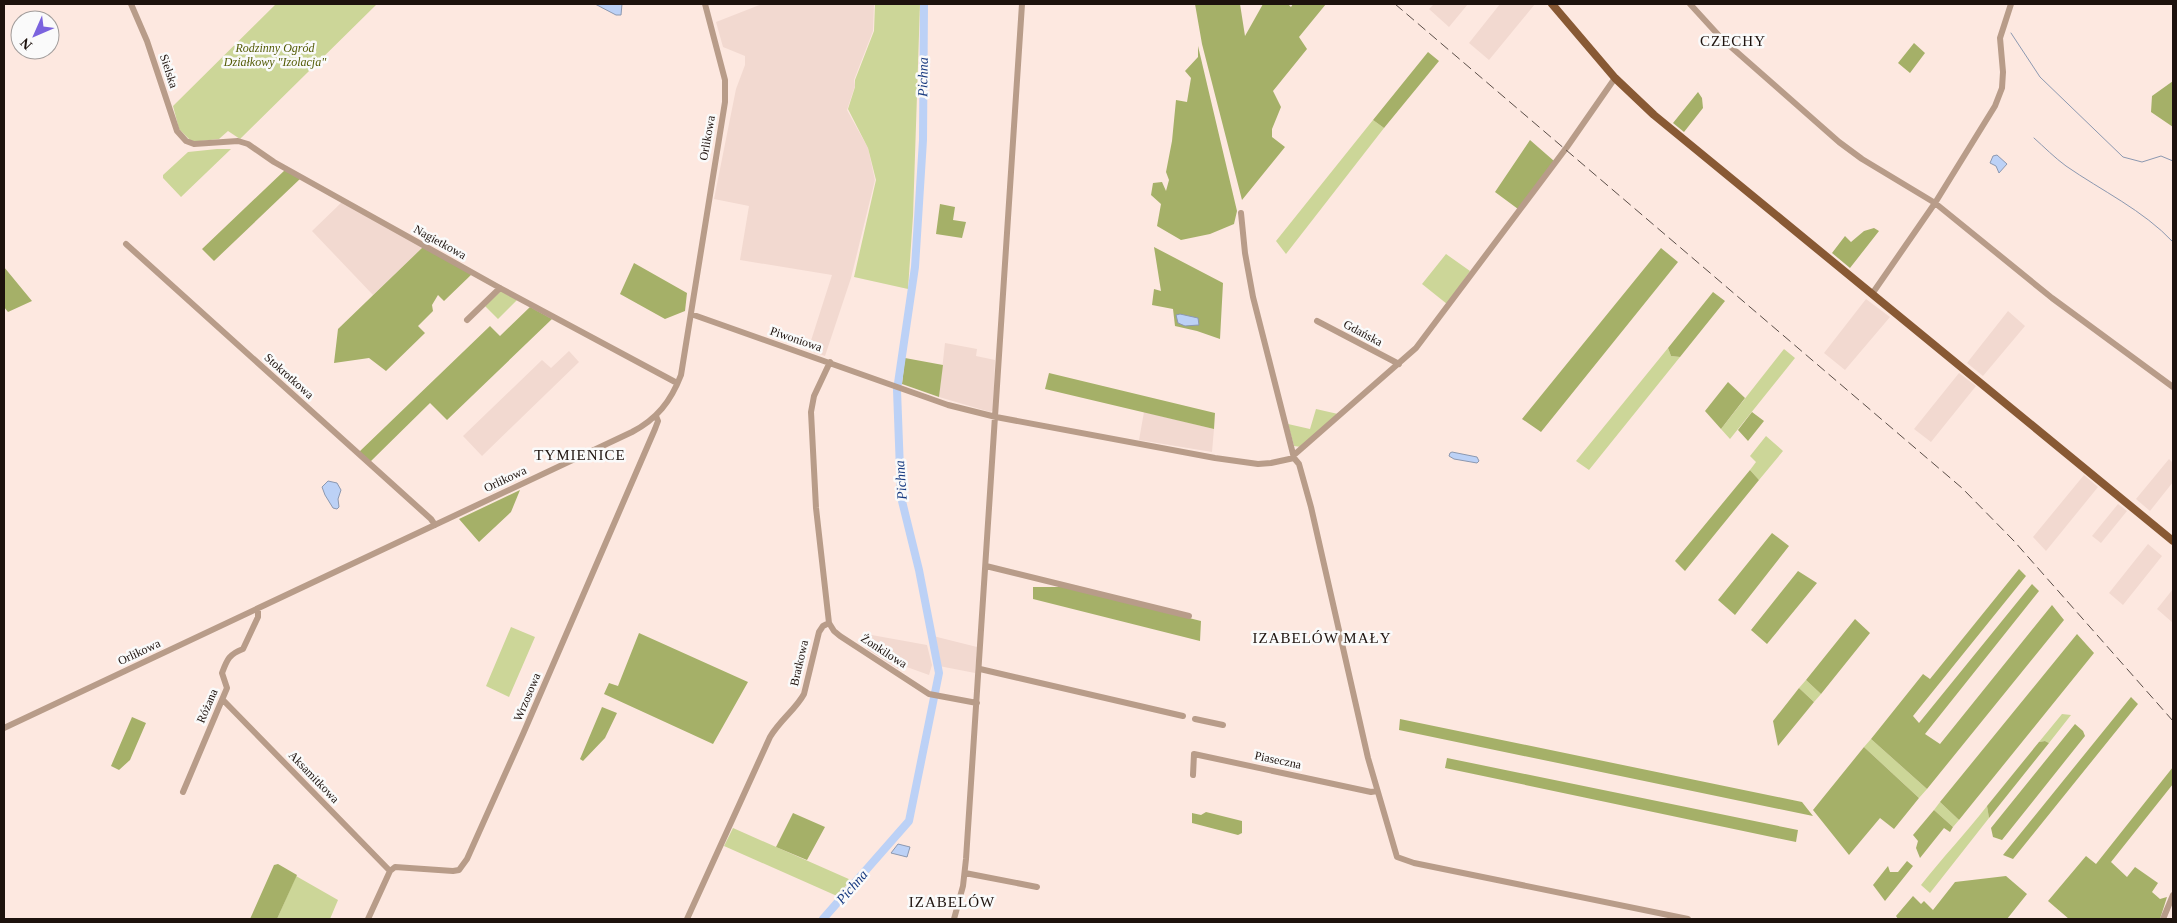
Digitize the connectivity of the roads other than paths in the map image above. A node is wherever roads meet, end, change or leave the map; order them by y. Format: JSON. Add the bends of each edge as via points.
{"nodes":[{"id":1,"x":131,"y":4,"type":"edge"},
{"id":2,"x":705,"y":4,"type":"edge"},
{"id":3,"x":1022,"y":4,"type":"edge"},
{"id":4,"x":1552,"y":4,"type":"edge"},
{"id":5,"x":1690,"y":4,"type":"edge"},
{"id":6,"x":2011,"y":4,"type":"edge"},
{"id":7,"x":1615,"y":78,"type":"junction"},
{"id":8,"x":189,"y":143,"type":"joint"},
{"id":9,"x":1935,"y":203,"type":"junction"},
{"id":10,"x":1241,"y":213,"type":"dead end"},
{"id":11,"x":126,"y":244,"type":"dead end"},
{"id":12,"x":500,"y":288,"type":"junction"},
{"id":13,"x":1872,"y":294,"type":"junction"},
{"id":14,"x":690,"y":314,"type":"junction"},
{"id":15,"x":467,"y":320,"type":"dead end"},
{"id":16,"x":1317,"y":321,"type":"dead end"},
{"id":17,"x":830,"y":362,"type":"junction"},
{"id":18,"x":1399,"y":364,"type":"junction"},
{"id":19,"x":678,"y":383,"type":"junction"},
{"id":20,"x":2173,"y":387,"type":"edge"},
{"id":21,"x":656,"y":416,"type":"junction"},
{"id":22,"x":996,"y":417,"type":"junction"},
{"id":23,"x":1294,"y":456,"type":"junction"},
{"id":24,"x":435,"y":525,"type":"junction"},
{"id":25,"x":2173,"y":541,"type":"edge"},
{"id":26,"x":986,"y":566,"type":"junction"},
{"id":27,"x":258,"y":608,"type":"junction"},
{"id":28,"x":1189,"y":616,"type":"dead end"},
{"id":29,"x":829,"y":623,"type":"junction"},
{"id":30,"x":980,"y":669,"type":"junction"},
{"id":31,"x":222,"y":700,"type":"junction"},
{"id":32,"x":977,"y":703,"type":"junction"},
{"id":33,"x":1183,"y":716,"type":"dead end"},
{"id":34,"x":1195,"y":719,"type":"dead end"},
{"id":35,"x":1223,"y":725,"type":"dead end"},
{"id":36,"x":4,"y":728,"type":"edge"},
{"id":37,"x":1193,"y":775,"type":"dead end"},
{"id":38,"x":1377,"y":791,"type":"junction"},
{"id":39,"x":183,"y":792,"type":"dead end"},
{"id":40,"x":390,"y":871,"type":"junction"},
{"id":41,"x":965,"y":873,"type":"junction"},
{"id":42,"x":1037,"y":887,"type":"dead end"},
{"id":43,"x":2173,"y":895,"type":"edge"},
{"id":44,"x":368,"y":919,"type":"edge"},
{"id":45,"x":687,"y":919,"type":"edge"},
{"id":46,"x":954,"y":919,"type":"edge"},
{"id":47,"x":1688,"y":919,"type":"edge"},
{"id":48,"x":2163,"y":919,"type":"edge"}],
"edges":[{"from":1,"to":8,"type":"street","name":"Sielska","via":[[147,41],[177,132]]},
{"from":2,"to":14,"type":"street","name":"Orlikowa","via":[[725,80],[725,102]]},
{"from":3,"to":22,"type":"street"},
{"from":4,"to":7,"type":"main road"},
{"from":5,"to":9,"type":"street","via":[[1722,39],[1839,142]]},
{"from":6,"to":9,"type":"street","via":[[2000,38],[2002,88]]},
{"from":7,"to":13,"type":"main road","via":[[1671,130]]},
{"from":7,"to":18,"type":"street","via":[[1566,149],[1420,343]]},
{"from":8,"to":12,"type":"street","name":"Nagietkowa","via":[[230,140],[248,144],[274,162]]},
{"from":9,"to":13,"type":"street"},
{"from":9,"to":20,"type":"street","via":[[2052,298]]},
{"from":10,"to":23,"type":"street","via":[[1253,297]]},
{"from":11,"to":24,"type":"street","name":"Stokrotkowa"},
{"from":12,"to":15,"type":"street"},
{"from":12,"to":19,"type":"street","name":"Nagietkowa"},
{"from":13,"to":25,"type":"main road"},
{"from":14,"to":17,"type":"street","name":"Piwoniowa"},
{"from":14,"to":19,"type":"street","name":"Orlikowa"},
{"from":16,"to":18,"type":"street","name":"Gdańska"},
{"from":17,"to":22,"type":"street","name":"Piwoniowa","via":[[948,405]]},
{"from":17,"to":29,"type":"street","via":[[814,396],[811,412],[816,508]]},
{"from":18,"to":23,"type":"street"},
{"from":19,"to":21,"type":"street","name":"Orlikowa","via":[[666,406]]},
{"from":21,"to":24,"type":"street","name":"Orlikowa","via":[[632,432]]},
{"from":21,"to":40,"type":"street","name":"Wrzosowa","via":[[658,421],[652,437],[463,866],[453,871],[401,867]]},
{"from":22,"to":23,"type":"street","name":"Piwoniowa","via":[[1249,463],[1271,464]]},
{"from":22,"to":26,"type":"street"},
{"from":23,"to":38,"type":"street","via":[[1311,507]]},
{"from":24,"to":27,"type":"street","name":"Orlikowa"},
{"from":26,"to":28,"type":"street"},
{"from":26,"to":30,"type":"street"},
{"from":27,"to":31,"type":"street","name":"Różana","via":[[258,617],[242,649],[232,654],[222,673],[227,688]]},
{"from":27,"to":36,"type":"street","name":"Orlikowa"},
{"from":29,"to":32,"type":"street","name":"Żonkilowa","via":[[840,636],[932,695]]},
{"from":29,"to":45,"type":"street","name":"Bratkowa","via":[[819,632],[804,694],[770,737]]},
{"from":30,"to":32,"type":"street"},
{"from":30,"to":33,"type":"street"},
{"from":31,"to":39,"type":"street","name":"Różana"},
{"from":31,"to":40,"type":"street","name":"Aksamitkowa"},
{"from":32,"to":41,"type":"street"},
{"from":34,"to":35,"type":"street"},
{"from":37,"to":38,"type":"street","name":"Piaseczna","via":[[1194,754]]},
{"from":38,"to":47,"type":"street","via":[[1396,855],[1402,860]]},
{"from":40,"to":44,"type":"street"},
{"from":41,"to":42,"type":"street"},
{"from":41,"to":46,"type":"street"},
{"from":43,"to":48,"type":"street"}]}
